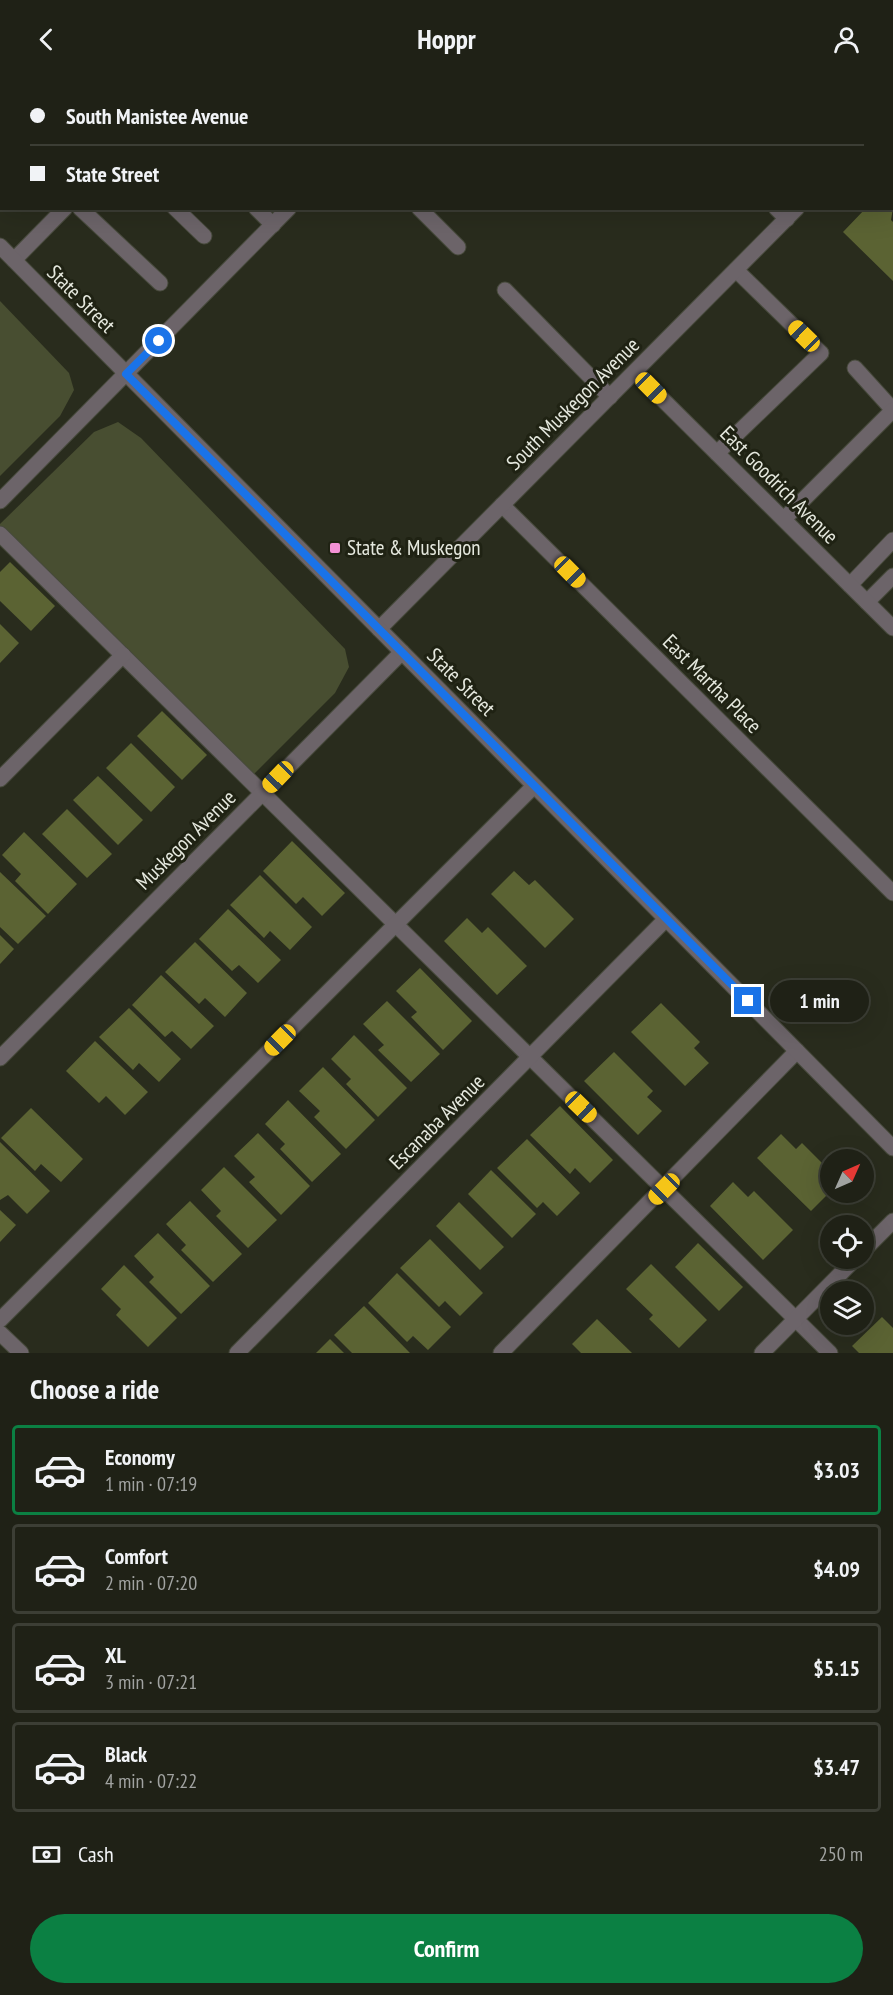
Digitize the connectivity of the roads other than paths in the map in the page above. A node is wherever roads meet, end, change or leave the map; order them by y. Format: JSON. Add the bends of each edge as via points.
{"nodes":[{"id":1,"x":63,"y":210,"type":"edge"},
{"id":2,"x":82,"y":210,"type":"edge"},
{"id":3,"x":178,"y":210,"type":"edge"},
{"id":4,"x":258,"y":210,"type":"edge"},
{"id":5,"x":287,"y":210,"type":"edge"},
{"id":6,"x":421,"y":210,"type":"edge"},
{"id":7,"x":787,"y":212,"type":"edge"},
{"id":8,"x":273,"y":225,"type":"junction"},
{"id":9,"x":204,"y":236,"type":"dead end"},
{"id":10,"x":0,"y":246,"type":"edge"},
{"id":11,"x":458,"y":247,"type":"dead end"},
{"id":12,"x":14,"y":260,"type":"junction"},
{"id":13,"x":736,"y":270,"type":"junction"},
{"id":14,"x":160,"y":283,"type":"dead end"},
{"id":15,"x":505,"y":290,"type":"dead end"},
{"id":16,"x":855,"y":368,"type":"dead end"},
{"id":17,"x":635,"y":372,"type":"junction"},
{"id":18,"x":126,"y":374,"type":"junction"},
{"id":19,"x":610,"y":397,"type":"junction"},
{"id":20,"x":893,"y":410,"type":"edge"},
{"id":21,"x":717,"y":453,"type":"junction"},
{"id":22,"x":0,"y":501,"type":"edge"},
{"id":23,"x":502,"y":505,"type":"junction"},
{"id":24,"x":784,"y":519,"type":"junction"},
{"id":25,"x":0,"y":534,"type":"edge"},
{"id":26,"x":893,"y":540,"type":"edge"},
{"id":27,"x":893,"y":576,"type":"edge"},
{"id":28,"x":850,"y":585,"type":"junction"},
{"id":29,"x":867,"y":602,"type":"junction"},
{"id":30,"x":893,"y":628,"type":"edge"},
{"id":31,"x":379,"y":629,"type":"junction"},
{"id":32,"x":402,"y":652,"type":"junction"},
{"id":33,"x":123,"y":655,"type":"junction"},
{"id":34,"x":0,"y":779,"type":"edge"},
{"id":35,"x":534,"y":786,"type":"junction"},
{"id":36,"x":262,"y":793,"type":"junction"},
{"id":37,"x":893,"y":893,"type":"edge"},
{"id":38,"x":666,"y":919,"type":"junction"},
{"id":39,"x":396,"y":924,"type":"junction"},
{"id":40,"x":797,"y":1051,"type":"junction"},
{"id":41,"x":0,"y":1058,"type":"edge"},
{"id":42,"x":531,"y":1058,"type":"junction"},
{"id":43,"x":893,"y":1148,"type":"edge"},
{"id":44,"x":664,"y":1189,"type":"junction"},
{"id":45,"x":893,"y":1221,"type":"edge"},
{"id":46,"x":874,"y":1240,"type":"edge"},
{"id":47,"x":845,"y":1269,"type":"edge"},
{"id":48,"x":796,"y":1319,"type":"junction"},
{"id":49,"x":0,"y":1320,"type":"edge"},
{"id":50,"x":0,"y":1333,"type":"edge"},
{"id":51,"x":21,"y":1353,"type":"edge"},
{"id":52,"x":237,"y":1353,"type":"edge"},
{"id":53,"x":501,"y":1353,"type":"edge"},
{"id":54,"x":762,"y":1353,"type":"edge"},
{"id":55,"x":830,"y":1353,"type":"edge"}],
"edges":[{"from":1,"to":12,"type":"street"},
{"from":2,"to":14,"type":"street"},
{"from":3,"to":9,"type":"street"},
{"from":4,"to":8,"type":"street"},
{"from":5,"to":8,"type":"street"},
{"from":6,"to":11,"type":"street"},
{"from":7,"to":13,"type":"street","name":"South Muskegon Avenue"},
{"from":8,"to":18,"type":"street"},
{"from":10,"to":12,"type":"street","name":"State Street"},
{"from":12,"to":18,"type":"street","name":"State Street"},
{"from":13,"to":17,"type":"street","name":"South Muskegon Avenue"},
{"from":13,"to":21,"type":"street","via":[[821,353]]},
{"from":15,"to":19,"type":"street"},
{"from":16,"to":20,"type":"street"},
{"from":17,"to":19,"type":"street","name":"South Muskegon Avenue"},
{"from":17,"to":21,"type":"street","name":"East Goodrich Avenue"},
{"from":18,"to":22,"type":"street"},
{"from":18,"to":31,"type":"street","name":"State Street"},
{"from":19,"to":23,"type":"street","name":"South Muskegon Avenue"},
{"from":20,"to":24,"type":"street"},
{"from":21,"to":24,"type":"street","name":"East Goodrich Avenue"},
{"from":23,"to":31,"type":"street","name":"South Muskegon Avenue"},
{"from":23,"to":37,"type":"street","name":"East Martha Place"},
{"from":24,"to":28,"type":"street","name":"East Goodrich Avenue"},
{"from":25,"to":33,"type":"street"},
{"from":26,"to":28,"type":"street"},
{"from":27,"to":29,"type":"street"},
{"from":28,"to":29,"type":"street","name":"East Goodrich Avenue"},
{"from":29,"to":30,"type":"street","name":"East Goodrich Avenue"},
{"from":31,"to":32,"type":"street","name":"State Street"},
{"from":32,"to":35,"type":"street","name":"State Street"},
{"from":32,"to":36,"type":"street","name":"Muskegon Avenue"},
{"from":33,"to":34,"type":"street"},
{"from":33,"to":36,"type":"street"},
{"from":35,"to":38,"type":"street","name":"State Street"},
{"from":35,"to":39,"type":"street"},
{"from":36,"to":39,"type":"street"},
{"from":36,"to":41,"type":"street","name":"Muskegon Avenue"},
{"from":38,"to":40,"type":"street","name":"State Street"},
{"from":38,"to":42,"type":"street","name":"Escanaba Avenue"},
{"from":39,"to":42,"type":"street"},
{"from":39,"to":49,"type":"street"},
{"from":40,"to":43,"type":"street","name":"State Street"},
{"from":40,"to":44,"type":"street"},
{"from":42,"to":44,"type":"street"},
{"from":42,"to":52,"type":"street","name":"Escanaba Avenue"},
{"from":44,"to":48,"type":"street"},
{"from":44,"to":53,"type":"street"},
{"from":45,"to":46,"type":"street"},
{"from":47,"to":48,"type":"street"},
{"from":48,"to":54,"type":"street"},
{"from":48,"to":55,"type":"street"},
{"from":50,"to":51,"type":"street"}]}
